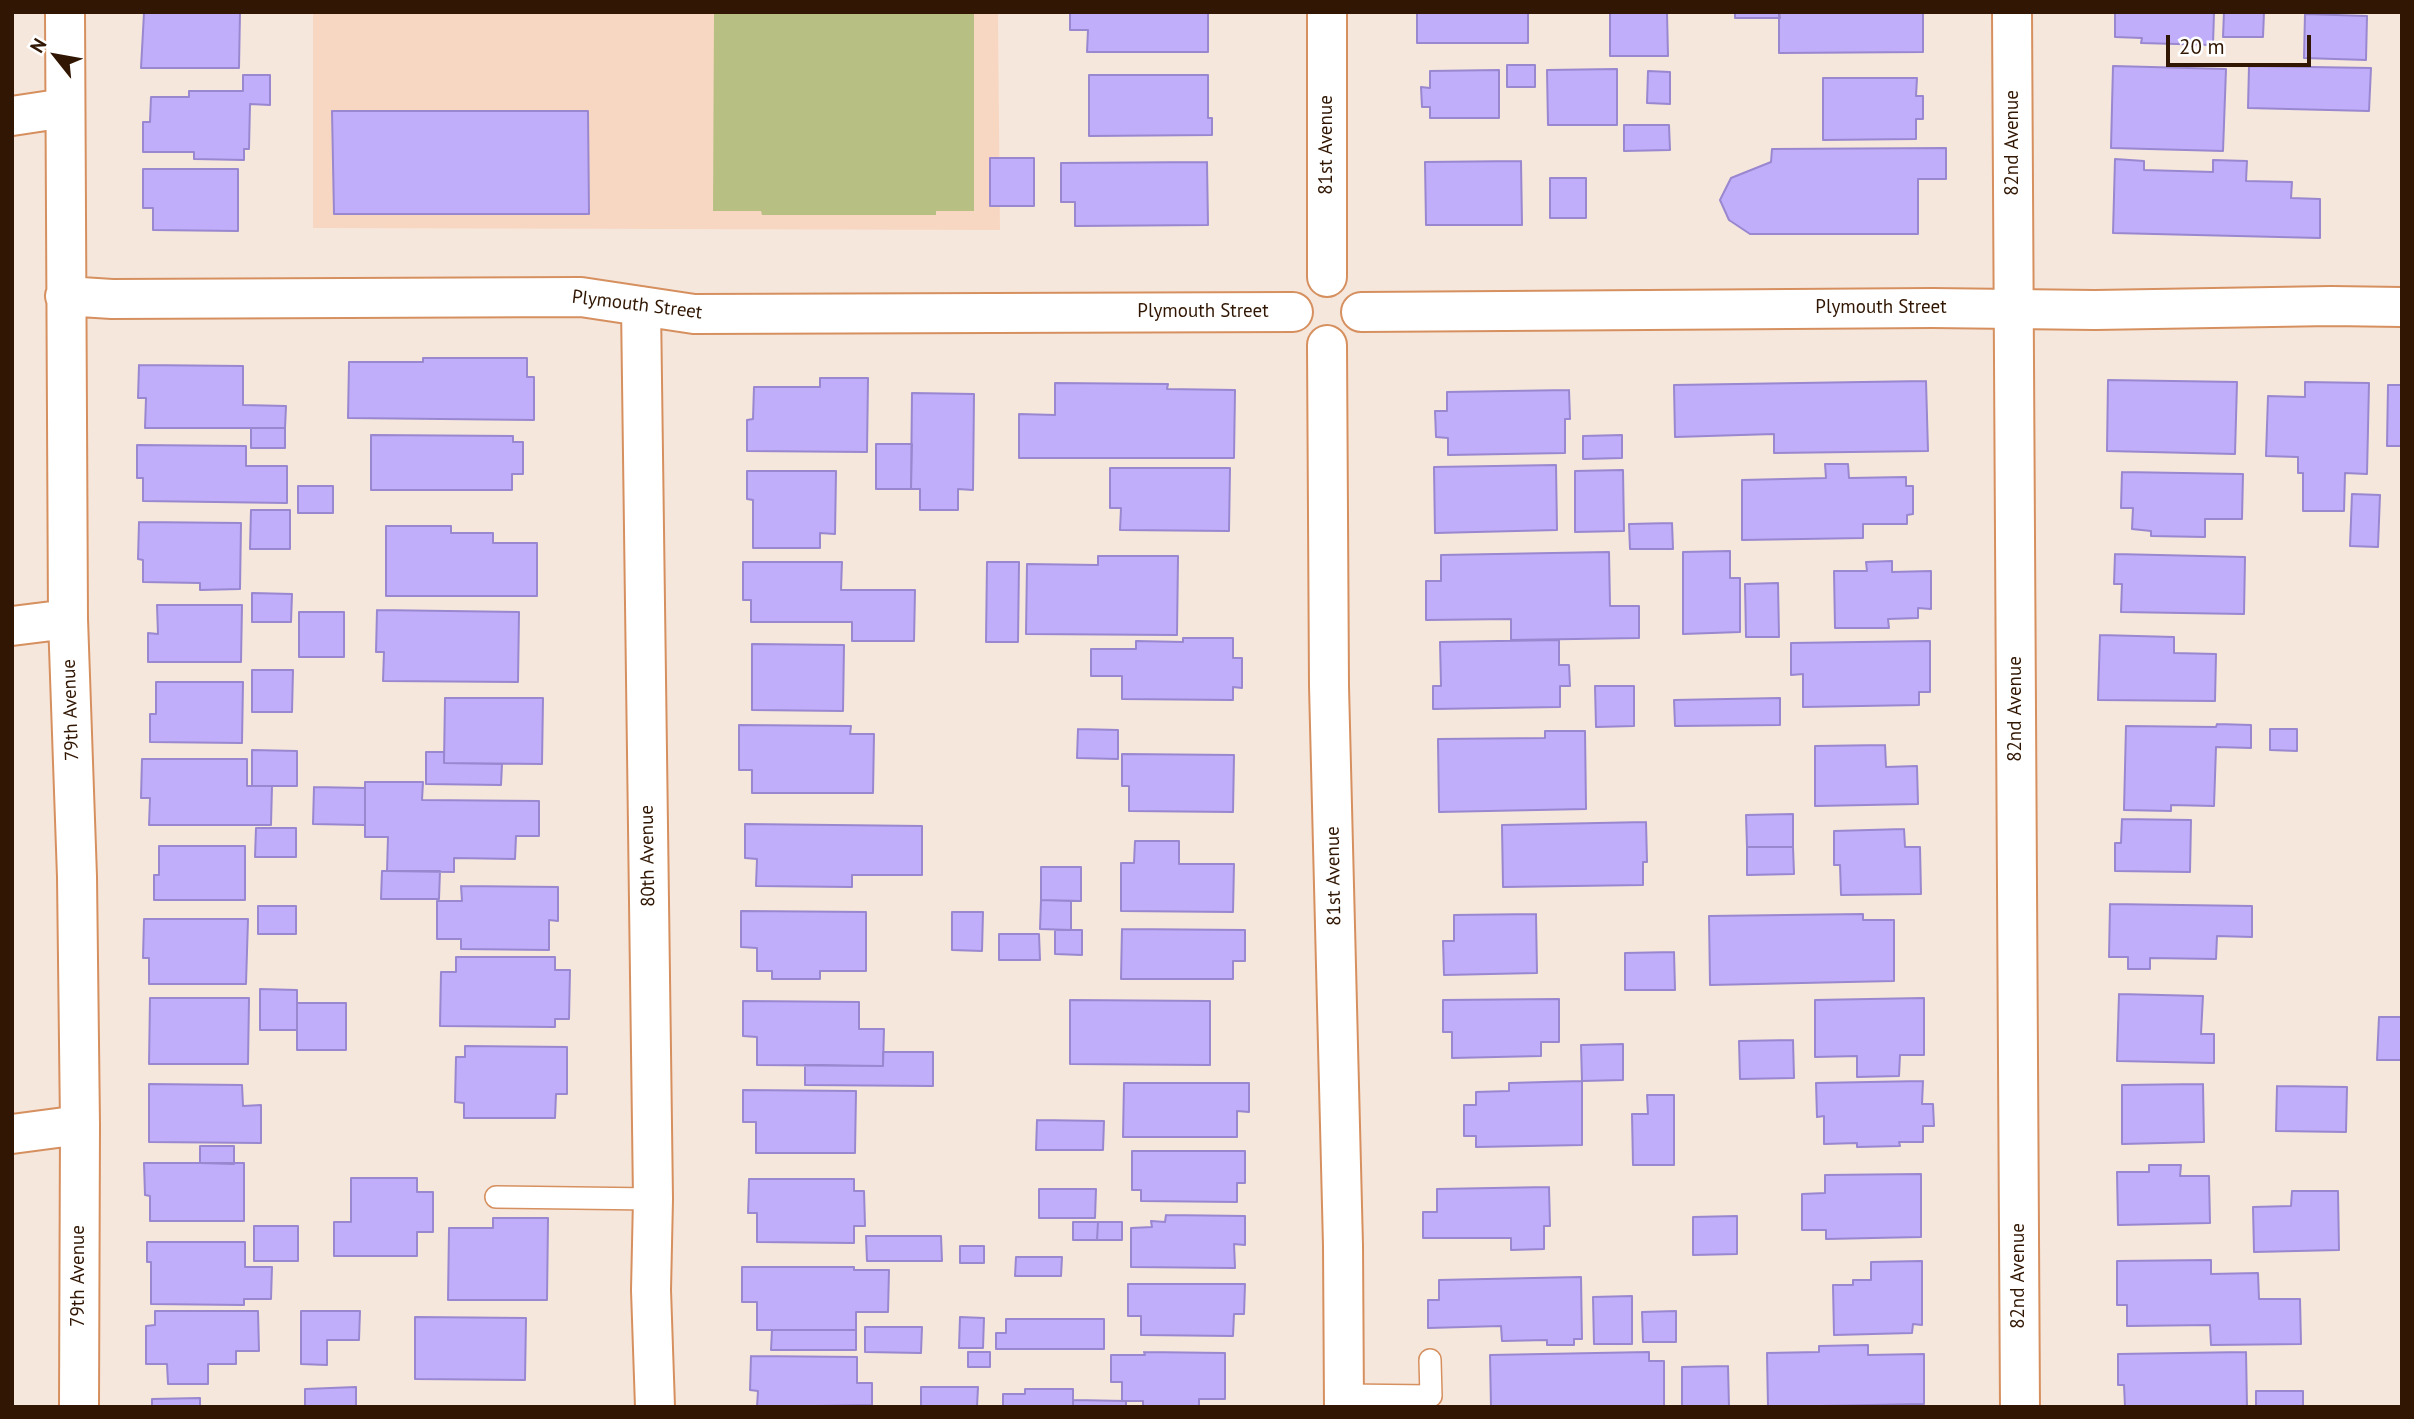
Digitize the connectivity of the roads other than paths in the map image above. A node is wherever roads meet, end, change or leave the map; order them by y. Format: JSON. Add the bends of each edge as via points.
{"nodes":[{"id":1,"x":65,"y":12,"type":"edge"},
{"id":2,"x":1328,"y":12,"type":"edge"},
{"id":3,"x":2012,"y":12,"type":"edge"},
{"id":4,"x":65,"y":108,"type":"junction"},
{"id":5,"x":12,"y":116,"type":"edge"},
{"id":6,"x":1327,"y":277,"type":"junction"},
{"id":7,"x":65,"y":296,"type":"junction"},
{"id":8,"x":641,"y":306,"type":"junction"},
{"id":9,"x":2402,"y":307,"type":"edge"},
{"id":10,"x":2014,"y":309,"type":"junction"},
{"id":11,"x":1293,"y":312,"type":"junction"},
{"id":12,"x":1361,"y":312,"type":"junction"},
{"id":13,"x":1327,"y":345,"type":"junction"},
{"id":14,"x":68,"y":619,"type":"junction"},
{"id":15,"x":12,"y":626,"type":"edge"},
{"id":16,"x":80,"y":1125,"type":"junction"},
{"id":17,"x":12,"y":1134,"type":"edge"},
{"id":18,"x":496,"y":1197,"type":"dead end"},
{"id":19,"x":653,"y":1199,"type":"junction"},
{"id":20,"x":1430,"y":1360,"type":"dead end"},
{"id":21,"x":1344,"y":1401,"type":"edge"},
{"id":22,"x":79,"y":1407,"type":"edge"},
{"id":23,"x":655,"y":1407,"type":"edge"},
{"id":24,"x":2020,"y":1407,"type":"edge"}],
"edges":[{"from":1,"to":4,"type":"street","name":"79th Avenue"},
{"from":2,"to":6,"type":"street","name":"81st Avenue"},
{"from":3,"to":10,"type":"street","name":"82nd Avenue"},
{"from":4,"to":5,"type":"street"},
{"from":4,"to":7,"type":"street","name":"79th Avenue"},
{"from":6,"to":11,"type":"street","via":[[1302,287]]},
{"from":6,"to":12,"type":"street","via":[[1351,287]]},
{"from":7,"to":8,"type":"street","name":"Plymouth Street","via":[[581,297]]},
{"from":7,"to":14,"type":"street","name":"79th Avenue"},
{"from":8,"to":11,"type":"street","name":"Plymouth Street","via":[[694,314]]},
{"from":8,"to":19,"type":"street","name":"80th Avenue"},
{"from":9,"to":10,"type":"street","name":"Plymouth Street"},
{"from":10,"to":12,"type":"street","name":"Plymouth Street"},
{"from":10,"to":24,"type":"street","name":"82nd Avenue"},
{"from":11,"to":13,"type":"street","via":[[1303,335]]},
{"from":12,"to":13,"type":"street","via":[[1350,335]]},
{"from":13,"to":21,"type":"street","name":"81st Avenue","via":[[1329,687]]},
{"from":14,"to":15,"type":"street"},
{"from":14,"to":16,"type":"street","name":"79th Avenue"},
{"from":16,"to":17,"type":"street"},
{"from":16,"to":22,"type":"street","name":"79th Avenue"},
{"from":18,"to":19,"type":"lane"},
{"from":19,"to":23,"type":"street","name":"80th Avenue"},
{"from":20,"to":21,"type":"lane","via":[[1431,1396]]}]}
